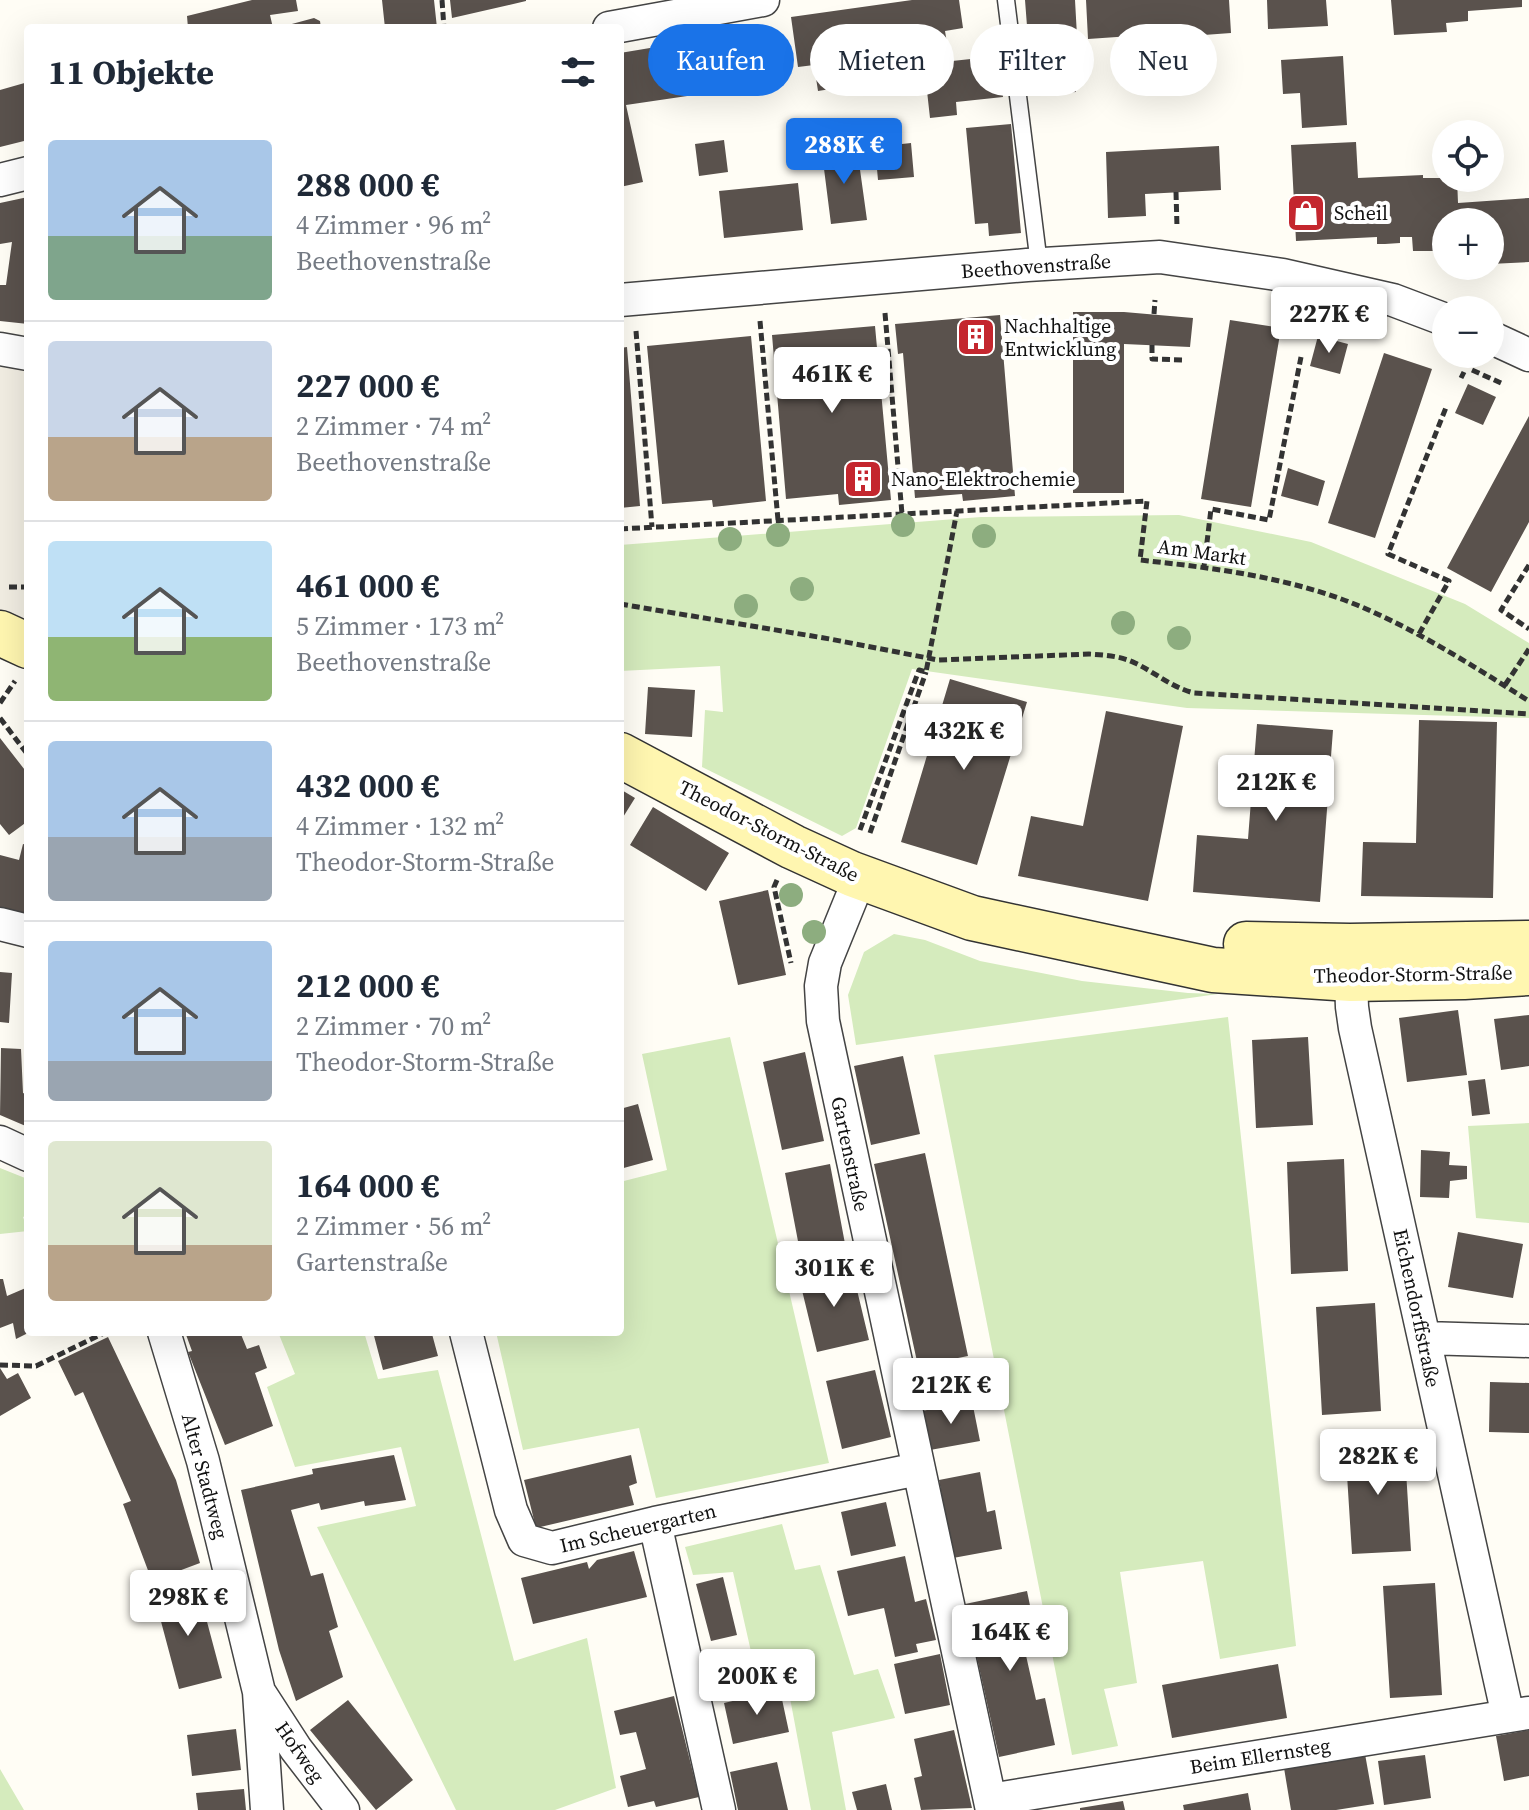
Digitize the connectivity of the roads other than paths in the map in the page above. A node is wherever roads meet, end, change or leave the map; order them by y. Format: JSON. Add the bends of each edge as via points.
{"nodes":[{"id":1,"x":763,"y":0,"type":"edge"},
{"id":2,"x":1006,"y":0,"type":"edge"},
{"id":3,"x":624,"y":25,"type":"edge"},
{"id":4,"x":24,"y":174,"type":"edge"},
{"id":5,"x":0,"y":180,"type":"edge"},
{"id":6,"x":1039,"y":264,"type":"junction"},
{"id":7,"x":624,"y":300,"type":"edge"},
{"id":8,"x":1432,"y":315,"type":"edge"},
{"id":9,"x":1504,"y":343,"type":"edge"},
{"id":10,"x":0,"y":349,"type":"edge"},
{"id":11,"x":24,"y":353,"type":"edge"},
{"id":12,"x":1529,"y":355,"type":"edge"},
{"id":13,"x":0,"y":633,"type":"edge"},
{"id":14,"x":22,"y":663,"type":"edge"},
{"id":15,"x":624,"y":757,"type":"edge"},
{"id":16,"x":860,"y":877,"type":"junction"},
{"id":17,"x":0,"y":924,"type":"edge"},
{"id":18,"x":24,"y":930,"type":"edge"},
{"id":19,"x":1529,"y":943,"type":"edge"},
{"id":20,"x":1350,"y":962,"type":"junction"},
{"id":21,"x":1529,"y":973,"type":"edge"},
{"id":22,"x":0,"y":1142,"type":"edge"},
{"id":23,"x":24,"y":1153,"type":"edge"},
{"id":24,"x":165,"y":1336,"type":"edge"},
{"id":25,"x":467,"y":1336,"type":"edge"},
{"id":26,"x":1424,"y":1338,"type":"junction"},
{"id":27,"x":1529,"y":1341,"type":"edge"},
{"id":28,"x":918,"y":1469,"type":"junction"},
{"id":29,"x":655,"y":1523,"type":"junction"},
{"id":30,"x":259,"y":1692,"type":"junction"},
{"id":31,"x":1519,"y":1714,"type":"edge"},
{"id":32,"x":991,"y":1805,"type":"edge"},
{"id":33,"x":267,"y":1810,"type":"edge"},
{"id":34,"x":343,"y":1810,"type":"edge"},
{"id":35,"x":719,"y":1810,"type":"edge"}],
"edges":[{"from":1,"to":3,"type":"street"},
{"from":2,"to":6,"type":"lane"},
{"from":4,"to":5,"type":"street"},
{"from":6,"to":7,"type":"street","name":"Beethovenstraße"},
{"from":6,"to":8,"type":"street","name":"Beethovenstraße","via":[[1160,257],[1283,275],[1393,300]]},
{"from":9,"to":12,"type":"street"},
{"from":10,"to":11,"type":"street"},
{"from":13,"to":14,"type":"street"},
{"from":15,"to":16,"type":"street","name":"Theodor-Storm-Straße"},
{"from":16,"to":20,"type":"street","name":"Theodor-Storm-Straße","via":[[972,918],[1213,970]]},
{"from":16,"to":28,"type":"street","name":"Gartenstraße","via":[[825,963],[823,1021]]},
{"from":17,"to":18,"type":"street"},
{"from":19,"to":20,"type":"street","name":"Theodor-Storm-Straße"},
{"from":20,"to":21,"type":"street","name":"Theodor-Storm-Straße","via":[[1464,977]]},
{"from":20,"to":26,"type":"street","name":"Eichendorffstraße","via":[[1355,1028]]},
{"from":22,"to":23,"type":"street"},
{"from":24,"to":30,"type":"street","name":"Alter Stadtweg","via":[[203,1461]]},
{"from":25,"to":29,"type":"street","name":"Im Scheuergarten","via":[[511,1510],[524,1540],[552,1548]]},
{"from":26,"to":27,"type":"street"},
{"from":26,"to":31,"type":"street","name":"Eichendorffstraße"},
{"from":28,"to":29,"type":"street","name":"Im Scheuergarten"},
{"from":28,"to":32,"type":"street","name":"Gartenstraße"},
{"from":29,"to":35,"type":"street"},
{"from":30,"to":33,"type":"street","name":"Alter Stadtweg"},
{"from":30,"to":34,"type":"street","name":"Hofweg"},
{"from":31,"to":32,"type":"street","name":"Beim Ellernsteg"}]}
